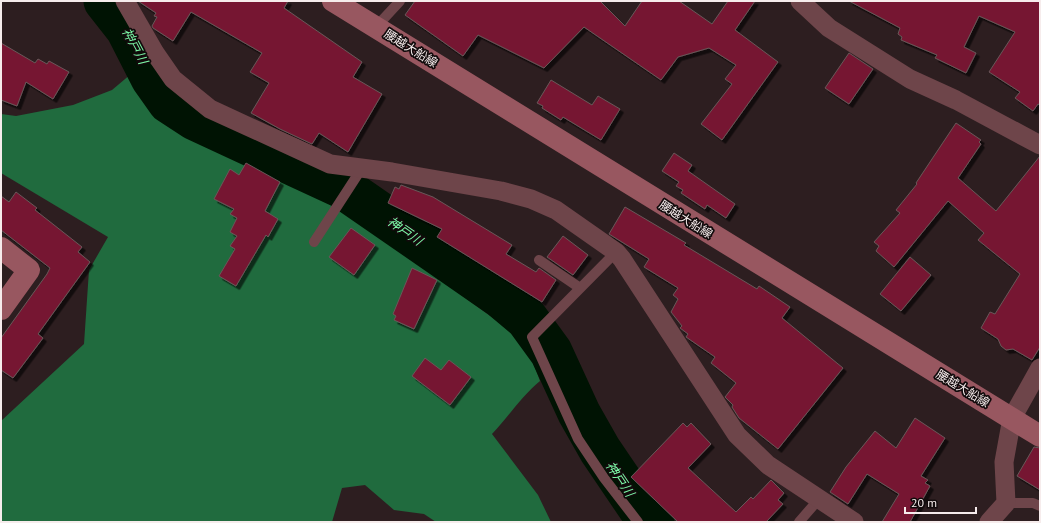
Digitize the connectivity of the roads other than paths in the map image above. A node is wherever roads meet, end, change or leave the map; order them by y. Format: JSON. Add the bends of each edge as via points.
{"nodes":[{"id":1,"x":124,"y":1,"type":"edge"},
{"id":2,"x":333,"y":1,"type":"edge"},
{"id":3,"x":400,"y":1,"type":"edge"},
{"id":4,"x":800,"y":1,"type":"edge"},
{"id":5,"x":376,"y":27,"type":"junction"},
{"id":6,"x":1040,"y":145,"type":"edge"},
{"id":7,"x":358,"y":175,"type":"junction"},
{"id":8,"x":314,"y":242,"type":"dead end"},
{"id":9,"x":1,"y":248,"type":"edge"},
{"id":10,"x":616,"y":252,"type":"junction"},
{"id":11,"x":539,"y":260,"type":"dead end"},
{"id":12,"x":580,"y":288,"type":"junction"},
{"id":13,"x":1,"y":309,"type":"edge"},
{"id":14,"x":1040,"y":368,"type":"edge"},
{"id":15,"x":1012,"y":418,"type":"junction"},
{"id":16,"x":1040,"y":436,"type":"edge"},
{"id":17,"x":819,"y":499,"type":"junction"},
{"id":18,"x":1006,"y":503,"type":"junction"},
{"id":19,"x":1040,"y":506,"type":"edge"},
{"id":20,"x":638,"y":522,"type":"edge"},
{"id":21,"x":799,"y":522,"type":"edge"},
{"id":22,"x":854,"y":522,"type":"edge"},
{"id":23,"x":989,"y":522,"type":"edge"}],
"edges":[{"from":1,"to":7,"type":"street","via":[[173,79],[210,110]]},
{"from":2,"to":5,"type":"main road","name":"腰越大船線"},
{"from":3,"to":5,"type":"lane"},
{"from":4,"to":6,"type":"street","via":[[829,28],[910,79],[956,100]]},
{"from":5,"to":15,"type":"main road","name":"腰越大船線"},
{"from":7,"to":8,"type":"lane"},
{"from":7,"to":10,"type":"street","via":[[501,191],[531,199],[556,210]]},
{"from":9,"to":13,"type":"main road","via":[[29,270]]},
{"from":10,"to":12,"type":"lane"},
{"from":10,"to":17,"type":"street","via":[[737,435],[768,465]]},
{"from":11,"to":12,"type":"lane"},
{"from":12,"to":20,"type":"lane","via":[[532,337],[578,439]]},
{"from":14,"to":15,"type":"street"},
{"from":15,"to":16,"type":"main road","name":"腰越大船線"},
{"from":15,"to":18,"type":"street","via":[[1004,462]]},
{"from":17,"to":21,"type":"lane"},
{"from":17,"to":22,"type":"street"},
{"from":18,"to":19,"type":"lane","via":[[1033,503]]},
{"from":18,"to":23,"type":"street"}]}
